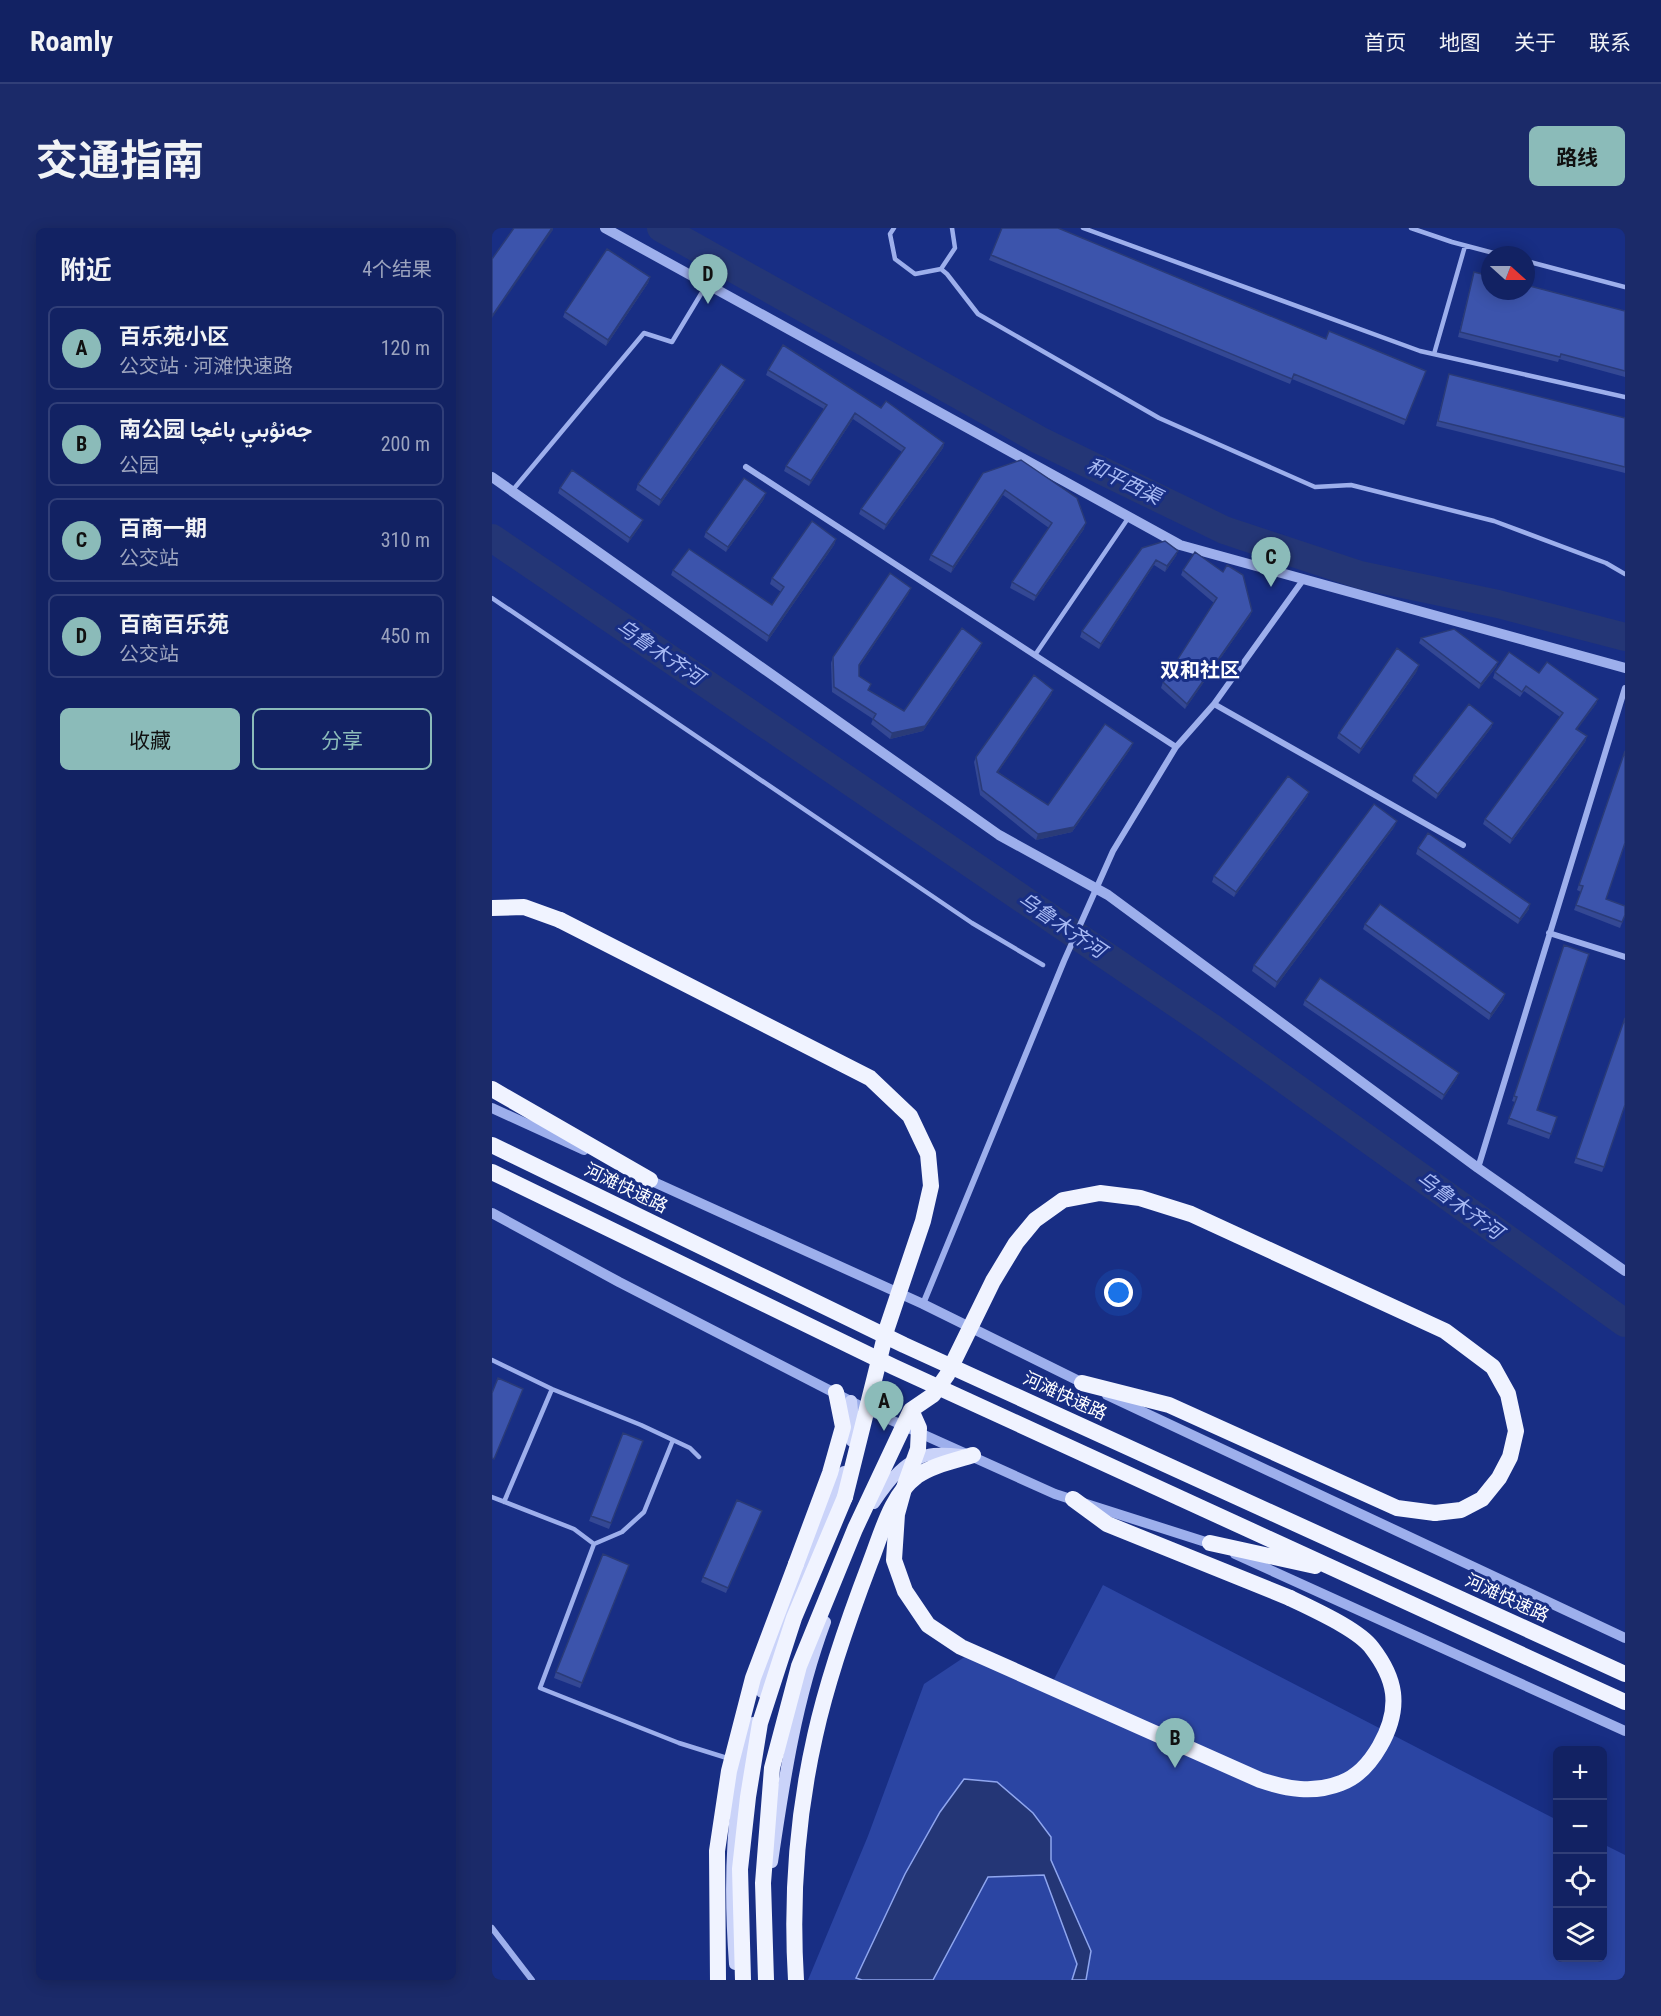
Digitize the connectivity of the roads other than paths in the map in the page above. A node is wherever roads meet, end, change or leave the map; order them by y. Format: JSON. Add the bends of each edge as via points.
{"nodes":[{"id":1,"x":605,"y":228,"type":"edge"},
{"id":2,"x":894,"y":228,"type":"edge"},
{"id":3,"x":952,"y":228,"type":"edge"},
{"id":4,"x":1083,"y":228,"type":"edge"},
{"id":5,"x":1411,"y":228,"type":"edge"},
{"id":6,"x":1465,"y":246,"type":"junction"},
{"id":7,"x":1481,"y":250,"type":"edge"},
{"id":8,"x":1535,"y":263,"type":"edge"},
{"id":9,"x":940,"y":269,"type":"junction"},
{"id":10,"x":707,"y":284,"type":"junction"},
{"id":11,"x":1625,"y":287,"type":"edge"},
{"id":12,"x":1434,"y":354,"type":"junction"},
{"id":13,"x":1625,"y":397,"type":"edge"},
{"id":14,"x":746,"y":467,"type":"dead end"},
{"id":15,"x":492,"y":477,"type":"edge"},
{"id":16,"x":512,"y":490,"type":"junction"},
{"id":17,"x":1129,"y":517,"type":"junction"},
{"id":18,"x":1625,"y":574,"type":"edge"},
{"id":19,"x":1303,"y":580,"type":"junction"},
{"id":20,"x":492,"y":598,"type":"edge"},
{"id":21,"x":1035,"y":655,"type":"junction"},
{"id":22,"x":1625,"y":669,"type":"edge"},
{"id":23,"x":1625,"y":688,"type":"edge"},
{"id":24,"x":1214,"y":704,"type":"junction"},
{"id":25,"x":1176,"y":747,"type":"junction"},
{"id":26,"x":1463,"y":845,"type":"dead end"},
{"id":27,"x":1095,"y":888,"type":"junction"},
{"id":28,"x":492,"y":908,"type":"edge"},
{"id":29,"x":1549,"y":933,"type":"junction"},
{"id":30,"x":1625,"y":957,"type":"edge"},
{"id":31,"x":1043,"y":965,"type":"dead end"},
{"id":32,"x":492,"y":1089,"type":"edge"},
{"id":33,"x":492,"y":1108,"type":"edge"},
{"id":34,"x":492,"y":1145,"type":"edge"},
{"id":35,"x":1478,"y":1168,"type":"junction"},
{"id":36,"x":492,"y":1172,"type":"edge"},
{"id":37,"x":650,"y":1180,"type":"junction"},
{"id":38,"x":492,"y":1213,"type":"edge"},
{"id":39,"x":1625,"y":1271,"type":"edge"},
{"id":40,"x":923,"y":1304,"type":"junction"},
{"id":41,"x":492,"y":1360,"type":"edge"},
{"id":42,"x":1082,"y":1383,"type":"junction"},
{"id":43,"x":552,"y":1389,"type":"junction"},
{"id":44,"x":843,"y":1396,"type":"junction"},
{"id":45,"x":911,"y":1410,"type":"junction"},
{"id":46,"x":673,"y":1440,"type":"junction"},
{"id":47,"x":973,"y":1455,"type":"junction"},
{"id":48,"x":699,"y":1457,"type":"dead end"},
{"id":49,"x":492,"y":1497,"type":"edge"},
{"id":50,"x":1072,"y":1499,"type":"junction"},
{"id":51,"x":504,"y":1502,"type":"junction"},
{"id":52,"x":1210,"y":1543,"type":"junction"},
{"id":53,"x":594,"y":1544,"type":"junction"},
{"id":54,"x":1343,"y":1572,"type":"junction"},
{"id":55,"x":1625,"y":1638,"type":"edge"},
{"id":56,"x":1625,"y":1674,"type":"edge"},
{"id":57,"x":1625,"y":1702,"type":"edge"},
{"id":58,"x":1625,"y":1731,"type":"edge"},
{"id":59,"x":744,"y":1763,"type":"junction"},
{"id":60,"x":492,"y":1928,"type":"edge"},
{"id":61,"x":532,"y":1980,"type":"edge"},
{"id":62,"x":718,"y":1980,"type":"edge"},
{"id":63,"x":736,"y":1980,"type":"edge"},
{"id":64,"x":743,"y":1980,"type":"edge"},
{"id":65,"x":767,"y":1980,"type":"edge"},
{"id":66,"x":796,"y":1980,"type":"edge"}],
"edges":[{"from":1,"to":10,"type":"street"},
{"from":2,"to":9,"type":"lane","via":[[890,234],[895,259],[915,273]]},
{"from":3,"to":9,"type":"lane","via":[[955,248]]},
{"from":4,"to":12,"type":"lane"},
{"from":5,"to":6,"type":"lane"},
{"from":6,"to":7,"type":"lane"},
{"from":6,"to":12,"type":"lane"},
{"from":8,"to":11,"type":"lane"},
{"from":9,"to":18,"type":"lane","via":[[978,314],[1169,423],[1315,487],[1351,485],[1494,521],[1606,563]]},
{"from":10,"to":16,"type":"lane","via":[[672,342],[644,333]]},
{"from":10,"to":17,"type":"street"},
{"from":12,"to":13,"type":"lane"},
{"from":14,"to":21,"type":"street"},
{"from":15,"to":16,"type":"street"},
{"from":16,"to":27,"type":"street","via":[[999,835]]},
{"from":17,"to":19,"type":"street","via":[[1180,545]]},
{"from":17,"to":21,"type":"lane"},
{"from":19,"to":22,"type":"street"},
{"from":19,"to":24,"type":"street"},
{"from":20,"to":31,"type":"lane","via":[[972,923]]},
{"from":21,"to":25,"type":"street"},
{"from":23,"to":29,"type":"street"},
{"from":24,"to":25,"type":"street"},
{"from":24,"to":26,"type":"street"},
{"from":25,"to":27,"type":"street"},
{"from":27,"to":35,"type":"street"},
{"from":27,"to":40,"type":"street"},
{"from":28,"to":64,"type":"highway","bridge":true,"via":[[524,907],[560,920],[870,1078],[910,1116],[928,1154],[931,1186],[923,1221],[887,1328],[845,1497],[794,1618],[760,1723],[740,1869]]},
{"from":29,"to":30,"type":"street"},
{"from":29,"to":35,"type":"street"},
{"from":32,"to":37,"type":"highway"},
{"from":33,"to":37,"type":"street"},
{"from":34,"to":56,"type":"highway","name":"河滩快速路","via":[[904,1345]]},
{"from":35,"to":39,"type":"street"},
{"from":36,"to":54,"type":"highway","via":[[894,1367]]},
{"from":37,"to":40,"type":"street"},
{"from":38,"to":44,"type":"street"},
{"from":40,"to":42,"type":"street"},
{"from":41,"to":43,"type":"lane"},
{"from":42,"to":45,"type":"highway","bridge":true,"via":[[1169,1405],[1397,1508],[1435,1513],[1461,1510],[1482,1499],[1510,1457],[1516,1431],[1508,1394],[1493,1367],[1445,1331],[1191,1214],[1140,1198],[1100,1193],[1063,1200],[1035,1220],[993,1281],[947,1375],[933,1395]]},
{"from":42,"to":55,"type":"street"},
{"from":43,"to":46,"type":"lane"},
{"from":43,"to":51,"type":"lane"},
{"from":44,"to":47,"type":"street"},
{"from":44,"to":59,"type":"main road","via":[[854,1429],[841,1481],[774,1649]]},
{"from":44,"to":62,"type":"highway","bridge":true,"via":[[843,1427],[830,1473],[753,1678],[729,1771],[717,1851]]},
{"from":45,"to":50,"type":"highway","bridge":true,"via":[[919,1428],[918,1449],[897,1514],[894,1560],[904,1591],[928,1625],[962,1647],[1260,1780],[1286,1788],[1316,1789],[1342,1783],[1380,1749],[1391,1716],[1393,1694],[1386,1669],[1370,1645],[1335,1620],[1107,1524]]},
{"from":45,"to":65,"type":"highway","bridge":true,"via":[[855,1529],[799,1666],[772,1768],[763,1883]]},
{"from":46,"to":48,"type":"lane"},
{"from":46,"to":53,"type":"lane","via":[[644,1512],[622,1532]]},
{"from":47,"to":50,"type":"street"},
{"from":47,"to":65,"type":"main road","via":[[932,1454],[906,1465],[873,1504],[849,1558],[813,1654],[786,1761],[771,1868]]},
{"from":47,"to":66,"type":"highway","via":[[917,1476],[893,1502],[835,1665],[815,1735],[801,1811],[793,1928]]},
{"from":49,"to":51,"type":"lane"},
{"from":50,"to":52,"type":"street"},
{"from":51,"to":53,"type":"lane","via":[[574,1529]]},
{"from":52,"to":54,"type":"highway"},
{"from":52,"to":58,"type":"street"},
{"from":53,"to":59,"type":"lane","via":[[540,1688],[679,1743]]},
{"from":54,"to":57,"type":"highway"},
{"from":59,"to":63,"type":"main road","via":[[736,1805],[731,1913]]},
{"from":60,"to":61,"type":"street"}]}
